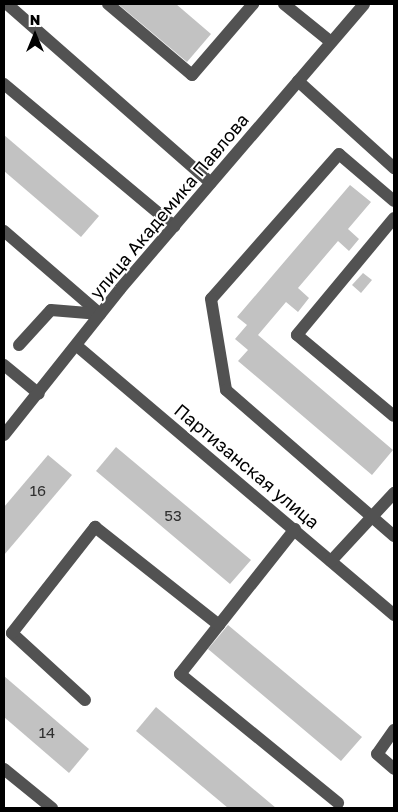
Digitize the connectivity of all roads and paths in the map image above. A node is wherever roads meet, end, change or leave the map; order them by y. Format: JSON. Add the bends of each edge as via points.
{"nodes":[{"id":1,"x":7,"y":4,"type":"edge"},
{"id":2,"x":108,"y":4,"type":"edge"},
{"id":3,"x":253,"y":4,"type":"edge"},
{"id":4,"x":284,"y":4,"type":"edge"},
{"id":5,"x":364,"y":4,"type":"edge"},
{"id":6,"x":331,"y":42,"type":"junction"},
{"id":7,"x":298,"y":81,"type":"junction"},
{"id":8,"x":4,"y":84,"type":"edge"},
{"id":9,"x":394,"y":168,"type":"edge"},
{"id":10,"x":211,"y":184,"type":"junction"},
{"id":11,"x":394,"y":201,"type":"edge"},
{"id":12,"x":394,"y":218,"type":"edge"},
{"id":13,"x":174,"y":226,"type":"junction"},
{"id":14,"x":4,"y":231,"type":"edge"},
{"id":15,"x":100,"y":314,"type":"junction"},
{"id":16,"x":19,"y":344,"type":"dead end"},
{"id":17,"x":77,"y":346,"type":"junction"},
{"id":18,"x":4,"y":364,"type":"edge"},
{"id":19,"x":39,"y":394,"type":"junction"},
{"id":20,"x":394,"y":416,"type":"edge"},
{"id":21,"x":4,"y":435,"type":"edge"},
{"id":22,"x":394,"y":493,"type":"edge"},
{"id":23,"x":374,"y":519,"type":"junction"},
{"id":24,"x":295,"y":529,"type":"junction"},
{"id":25,"x":394,"y":536,"type":"edge"},
{"id":26,"x":332,"y":561,"type":"junction"},
{"id":27,"x":394,"y":615,"type":"edge"},
{"id":28,"x":219,"y":625,"type":"junction"},
{"id":29,"x":85,"y":700,"type":"dead end"},
{"id":30,"x":394,"y":730,"type":"edge"},
{"id":31,"x":4,"y":769,"type":"edge"},
{"id":32,"x":394,"y":769,"type":"edge"},
{"id":33,"x":338,"y":804,"type":"dead end"},
{"id":34,"x":52,"y":808,"type":"edge"}],
"edges":[{"from":1,"to":10,"type":"street"},
{"from":2,"to":3,"type":"street","via":[[192,75]]},
{"from":4,"to":6,"type":"street"},
{"from":5,"to":6,"type":"street","name":"улица Академика Павлова"},
{"from":6,"to":7,"type":"street","name":"улица Академика Павлова"},
{"from":7,"to":9,"type":"street"},
{"from":7,"to":10,"type":"street","name":"улица Академика Павлова"},
{"from":8,"to":13,"type":"street"},
{"from":10,"to":13,"type":"street","name":"улица Академика Павлова"},
{"from":11,"to":23,"type":"street","via":[[339,154],[210,299],[226,390]]},
{"from":12,"to":20,"type":"street","via":[[297,336]]},
{"from":13,"to":15,"type":"street","name":"улица Академика Павлова"},
{"from":14,"to":15,"type":"street"},
{"from":15,"to":16,"type":"street","via":[[51,310]]},
{"from":15,"to":17,"type":"street","name":"улица Академика Павлова"},
{"from":17,"to":19,"type":"street","name":"улица Академика Павлова"},
{"from":17,"to":24,"type":"street","name":"Партизанская улица"},
{"from":18,"to":19,"type":"street"},
{"from":19,"to":21,"type":"street","name":"улица Академика Павлова"},
{"from":22,"to":23,"type":"street"},
{"from":23,"to":25,"type":"street"},
{"from":23,"to":26,"type":"street","via":[[362,524]]},
{"from":24,"to":26,"type":"street","name":"Партизанская улица"},
{"from":24,"to":28,"type":"street"},
{"from":26,"to":27,"type":"street","name":"Партизанская улица"},
{"from":28,"to":29,"type":"street","via":[[95,527],[12,633]]},
{"from":28,"to":33,"type":"street","via":[[180,674]]},
{"from":30,"to":32,"type":"street","via":[[377,754]]},
{"from":31,"to":34,"type":"street"}]}
